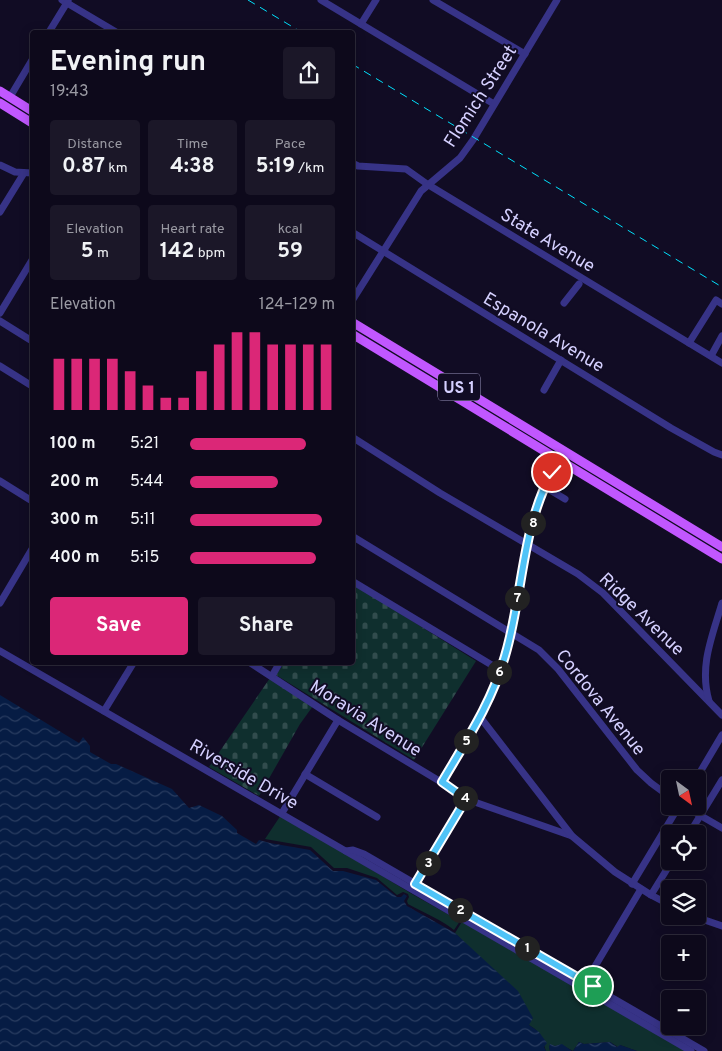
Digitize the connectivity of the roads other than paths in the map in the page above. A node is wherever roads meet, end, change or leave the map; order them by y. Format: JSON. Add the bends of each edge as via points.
{"nodes":[{"id":1,"x":321,"y":0,"type":"edge"},
{"id":2,"x":376,"y":0,"type":"edge"},
{"id":3,"x":433,"y":0,"type":"edge"},
{"id":4,"x":558,"y":0,"type":"edge"},
{"id":5,"x":66,"y":1,"type":"edge"},
{"id":6,"x":361,"y":24,"type":"junction"},
{"id":7,"x":50,"y":30,"type":"edge"},
{"id":8,"x":113,"y":30,"type":"edge"},
{"id":9,"x":525,"y":54,"type":"junction"},
{"id":10,"x":30,"y":63,"type":"edge"},
{"id":11,"x":0,"y":91,"type":"edge"},
{"id":12,"x":10,"y":97,"type":"junction"},
{"id":13,"x":494,"y":104,"type":"junction"},
{"id":14,"x":1,"y":105,"type":"edge"},
{"id":15,"x":29,"y":109,"type":"edge"},
{"id":16,"x":30,"y":122,"type":"edge"},
{"id":17,"x":355,"y":164,"type":"edge"},
{"id":18,"x":0,"y":165,"type":"edge"},
{"id":19,"x":24,"y":173,"type":"junction"},
{"id":20,"x":30,"y":173,"type":"edge"},
{"id":21,"x":428,"y":184,"type":"junction"},
{"id":22,"x":0,"y":212,"type":"edge"},
{"id":23,"x":355,"y":234,"type":"edge"},
{"id":24,"x":384,"y":251,"type":"junction"},
{"id":25,"x":30,"y":263,"type":"edge"},
{"id":26,"x":579,"y":284,"type":"dead end"},
{"id":27,"x":355,"y":296,"type":"edge"},
{"id":28,"x":564,"y":303,"type":"dead end"},
{"id":29,"x":722,"y":304,"type":"edge"},
{"id":30,"x":0,"y":313,"type":"edge"},
{"id":31,"x":0,"y":321,"type":"edge"},
{"id":32,"x":355,"y":324,"type":"edge"},
{"id":33,"x":355,"y":336,"type":"edge"},
{"id":34,"x":722,"y":336,"type":"edge"},
{"id":35,"x":30,"y":340,"type":"edge"},
{"id":36,"x":689,"y":343,"type":"junction"},
{"id":37,"x":711,"y":356,"type":"junction"},
{"id":38,"x":561,"y":360,"type":"junction"},
{"id":39,"x":722,"y":363,"type":"edge"},
{"id":40,"x":0,"y":366,"type":"edge"},
{"id":41,"x":30,"y":385,"type":"edge"},
{"id":42,"x":544,"y":390,"type":"dead end"},
{"id":43,"x":355,"y":439,"type":"edge"},
{"id":44,"x":564,"y":451,"type":"junction"},
{"id":45,"x":722,"y":455,"type":"edge"},
{"id":46,"x":559,"y":460,"type":"junction"},
{"id":47,"x":0,"y":481,"type":"edge"},
{"id":48,"x":545,"y":487,"type":"junction"},
{"id":49,"x":565,"y":499,"type":"dead end"},
{"id":50,"x":30,"y":500,"type":"edge"},
{"id":51,"x":355,"y":538,"type":"edge"},
{"id":52,"x":528,"y":544,"type":"junction"},
{"id":53,"x":722,"y":547,"type":"edge"},
{"id":54,"x":30,"y":552,"type":"edge"},
{"id":55,"x":722,"y":559,"type":"edge"},
{"id":56,"x":355,"y":583,"type":"edge"},
{"id":57,"x":0,"y":603,"type":"edge"},
{"id":58,"x":722,"y":603,"type":"edge"},
{"id":59,"x":511,"y":632,"type":"junction"},
{"id":60,"x":0,"y":651,"type":"edge"},
{"id":61,"x":132,"y":665,"type":"edge"},
{"id":62,"x":254,"y":665,"type":"edge"},
{"id":63,"x":278,"y":665,"type":"edge"},
{"id":64,"x":500,"y":670,"type":"junction"},
{"id":65,"x":272,"y":676,"type":"junction"},
{"id":66,"x":709,"y":701,"type":"junction"},
{"id":67,"x":104,"y":711,"type":"junction"},
{"id":68,"x":722,"y":715,"type":"edge"},
{"id":69,"x":480,"y":717,"type":"junction"},
{"id":70,"x":338,"y":720,"type":"junction"},
{"id":71,"x":722,"y":735,"type":"edge"},
{"id":72,"x":701,"y":770,"type":"edge"},
{"id":73,"x":305,"y":774,"type":"junction"},
{"id":74,"x":722,"y":780,"type":"edge"},
{"id":75,"x":442,"y":782,"type":"junction"},
{"id":76,"x":661,"y":790,"type":"edge"},
{"id":77,"x":466,"y":799,"type":"junction"},
{"id":78,"x":282,"y":813,"type":"junction"},
{"id":79,"x":674,"y":815,"type":"edge"},
{"id":80,"x":700,"y":816,"type":"junction"},
{"id":81,"x":377,"y":818,"type":"dead end"},
{"id":82,"x":694,"y":825,"type":"edge"},
{"id":83,"x":722,"y":828,"type":"edge"},
{"id":84,"x":572,"y":836,"type":"junction"},
{"id":85,"x":666,"y":870,"type":"edge"},
{"id":86,"x":632,"y":884,"type":"junction"},
{"id":87,"x":413,"y":887,"type":"junction"},
{"id":88,"x":641,"y":889,"type":"junction"},
{"id":89,"x":651,"y":895,"type":"junction"},
{"id":90,"x":661,"y":900,"type":"edge"},
{"id":91,"x":706,"y":920,"type":"edge"},
{"id":92,"x":722,"y":926,"type":"edge"},
{"id":93,"x":594,"y":968,"type":"junction"},
{"id":94,"x":574,"y":979,"type":"junction"},
{"id":95,"x":593,"y":990,"type":"junction"},
{"id":96,"x":691,"y":1051,"type":"edge"},
{"id":97,"x":704,"y":1051,"type":"edge"}],
"edges":[{"from":1,"to":6,"type":"street"},
{"from":2,"to":6,"type":"street"},
{"from":3,"to":9,"type":"street"},
{"from":4,"to":9,"type":"street","name":"Flomich Street"},
{"from":5,"to":7,"type":"street"},
{"from":5,"to":8,"type":"street"},
{"from":6,"to":13,"type":"street"},
{"from":9,"to":13,"type":"street","name":"Flomich Street"},
{"from":10,"to":12,"type":"street"},
{"from":11,"to":12,"type":"main road"},
{"from":12,"to":14,"type":"main road"},
{"from":12,"to":15,"type":"main road"},
{"from":13,"to":21,"type":"street","name":"Flomich Street","via":[[460,158]]},
{"from":14,"to":15,"type":"main road"},
{"from":14,"to":16,"type":"main road"},
{"from":17,"to":21,"type":"street","name":"State Avenue","via":[[406,169]]},
{"from":18,"to":19,"type":"street"},
{"from":19,"to":20,"type":"street"},
{"from":19,"to":22,"type":"street"},
{"from":21,"to":24,"type":"street","name":"Flomich Street","via":[[415,199]]},
{"from":21,"to":36,"type":"street","name":"State Avenue"},
{"from":23,"to":24,"type":"street","name":"Espanola Avenue"},
{"from":24,"to":27,"type":"street","name":"Flomich Street"},
{"from":24,"to":38,"type":"street","name":"Espanola Avenue"},
{"from":25,"to":30,"type":"street"},
{"from":26,"to":28,"type":"street"},
{"from":29,"to":36,"type":"street","via":[[716,300]]},
{"from":31,"to":35,"type":"street"},
{"from":32,"to":44,"type":"main road","number":"US 1"},
{"from":33,"to":46,"type":"main road","number":"US 1"},
{"from":34,"to":37,"type":"street"},
{"from":36,"to":37,"type":"street","name":"State Avenue"},
{"from":37,"to":39,"type":"street","name":"State Avenue"},
{"from":38,"to":42,"type":"street"},
{"from":38,"to":45,"type":"street","name":"Espanola Avenue","via":[[671,428]]},
{"from":40,"to":41,"type":"street"},
{"from":43,"to":52,"type":"street","name":"Ridge Avenue"},
{"from":44,"to":46,"type":"street"},
{"from":44,"to":53,"type":"main road","number":"US 1"},
{"from":46,"to":48,"type":"street"},
{"from":46,"to":55,"type":"main road","number":"US 1"},
{"from":47,"to":50,"type":"street"},
{"from":48,"to":49,"type":"street"},
{"from":48,"to":52,"type":"street","via":[[536,508]]},
{"from":51,"to":59,"type":"street","name":"Cordova Avenue"},
{"from":52,"to":59,"type":"street"},
{"from":52,"to":66,"type":"street","name":"Ridge Avenue","via":[[603,593]]},
{"from":54,"to":57,"type":"street"},
{"from":56,"to":64,"type":"street"},
{"from":58,"to":66,"type":"street","via":[[705,665]]},
{"from":59,"to":64,"type":"street"},
{"from":59,"to":76,"type":"street","name":"Cordova Avenue","via":[[539,650],[558,669],[637,770]]},
{"from":60,"to":67,"type":"street","name":"Riverside Drive"},
{"from":61,"to":67,"type":"street"},
{"from":62,"to":65,"type":"street","name":"Moravia Avenue"},
{"from":63,"to":65,"type":"street"},
{"from":64,"to":69,"type":"street"},
{"from":65,"to":70,"type":"street","name":"Moravia Avenue"},
{"from":66,"to":68,"type":"street","name":"Ridge Avenue"},
{"from":67,"to":78,"type":"street","name":"Riverside Drive"},
{"from":69,"to":75,"type":"street"},
{"from":69,"to":84,"type":"street"},
{"from":70,"to":73,"type":"street"},
{"from":70,"to":75,"type":"street","name":"Moravia Avenue"},
{"from":71,"to":72,"type":"street"},
{"from":73,"to":78,"type":"street"},
{"from":73,"to":81,"type":"street"},
{"from":74,"to":80,"type":"street"},
{"from":75,"to":77,"type":"street","name":"Moravia Avenue"},
{"from":77,"to":84,"type":"street","name":"Moravia Avenue"},
{"from":77,"to":87,"type":"street"},
{"from":78,"to":87,"type":"street","name":"Riverside Drive"},
{"from":79,"to":86,"type":"street"},
{"from":80,"to":82,"type":"street"},
{"from":80,"to":83,"type":"street"},
{"from":84,"to":86,"type":"street"},
{"from":85,"to":89,"type":"street"},
{"from":86,"to":88,"type":"street"},
{"from":87,"to":94,"type":"street"},
{"from":87,"to":94,"type":"street","name":"Riverside Drive","via":[[472,924]]},
{"from":88,"to":89,"type":"street"},
{"from":88,"to":93,"type":"street"},
{"from":89,"to":90,"type":"street"},
{"from":91,"to":92,"type":"street"},
{"from":93,"to":94,"type":"street"},
{"from":93,"to":95,"type":"street"},
{"from":94,"to":95,"type":"street"},
{"from":94,"to":95,"type":"street","via":[[582,988]]},
{"from":95,"to":96,"type":"street"},
{"from":95,"to":97,"type":"street"}]}
